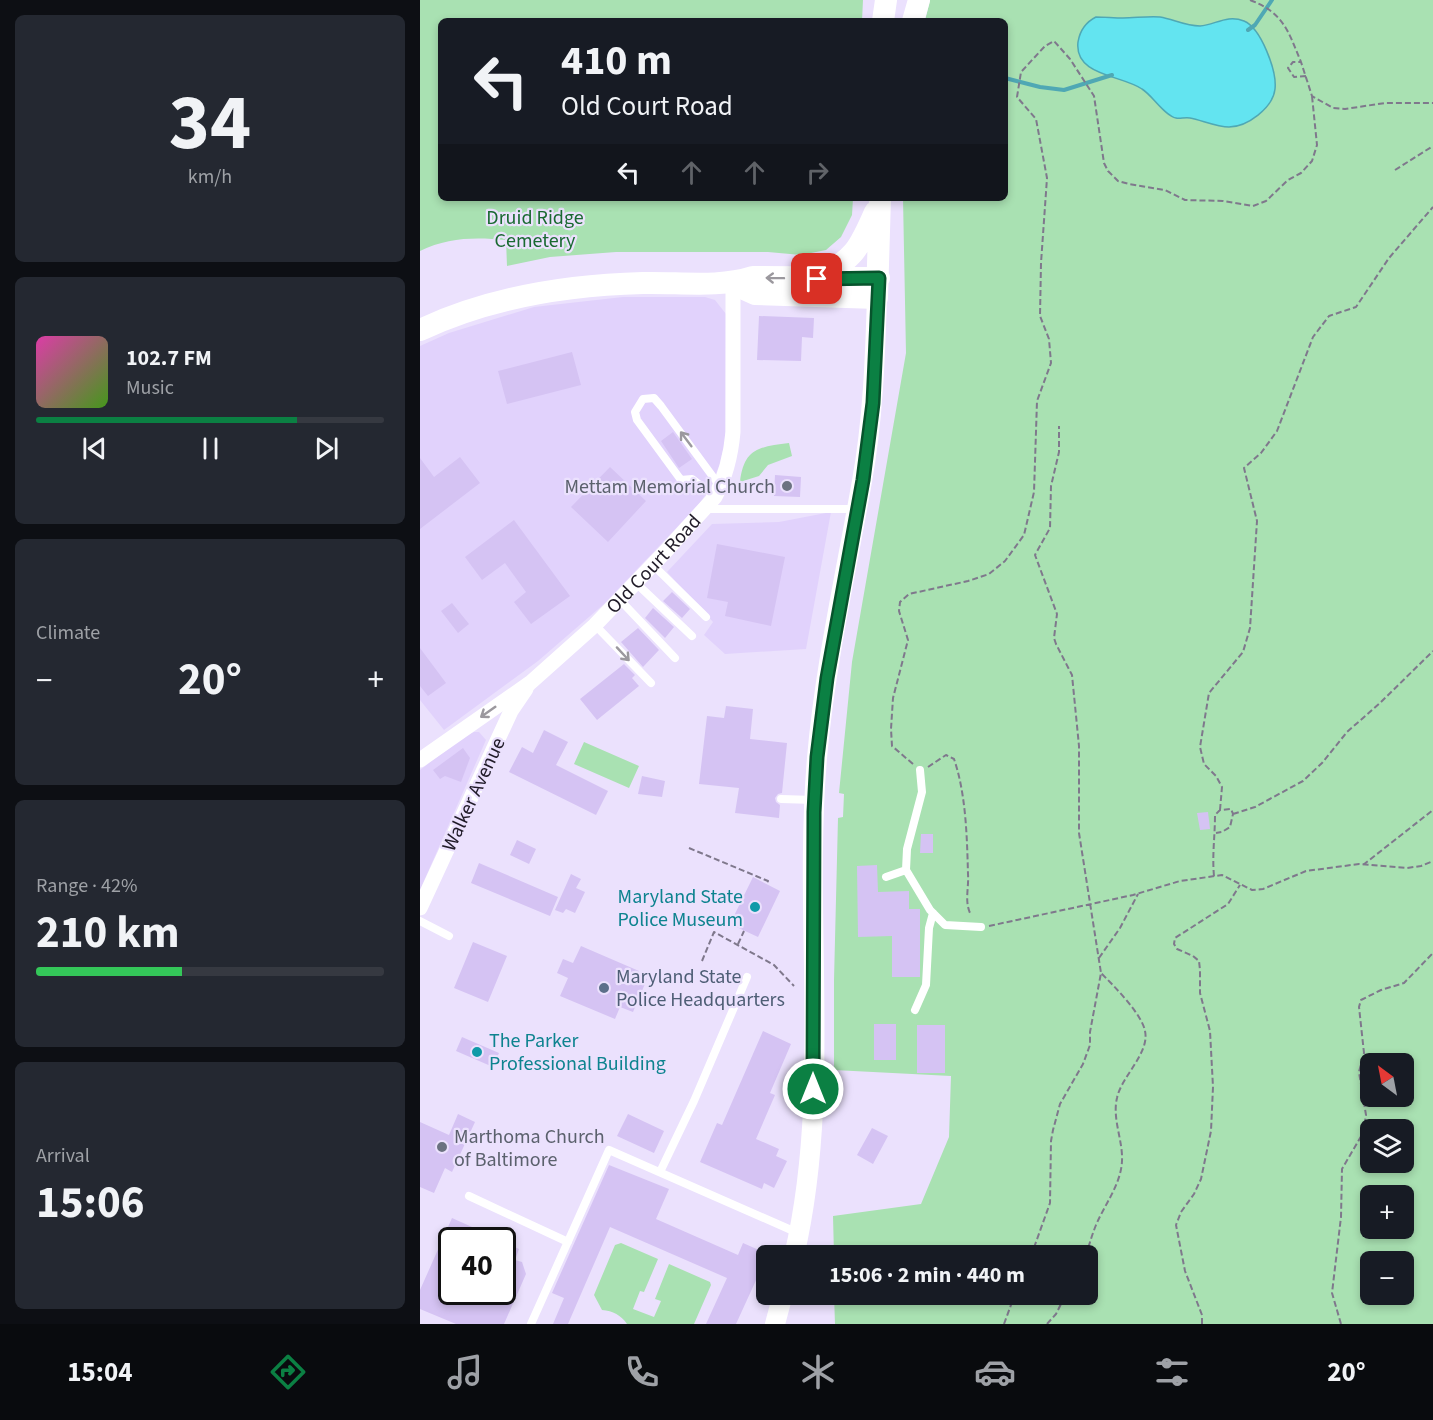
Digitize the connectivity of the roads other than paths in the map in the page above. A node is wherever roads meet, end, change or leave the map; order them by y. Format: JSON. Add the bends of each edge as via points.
{"nodes":[{"id":1,"x":908,"y":0,"type":"edge"},
{"id":2,"x":919,"y":0,"type":"edge"},
{"id":3,"x":905,"y":18,"type":"edge"},
{"id":4,"x":914,"y":18,"type":"edge"},
{"id":5,"x":879,"y":201,"type":"edge"},
{"id":6,"x":880,"y":201,"type":"edge"},
{"id":7,"x":817,"y":279,"type":"junction"},
{"id":8,"x":733,"y":284,"type":"junction"},
{"id":9,"x":878,"y":288,"type":"junction"},
{"id":10,"x":420,"y":330,"type":"edge"},
{"id":11,"x":717,"y":492,"type":"junction"},
{"id":12,"x":703,"y":509,"type":"junction"},
{"id":13,"x":857,"y":509,"type":"junction"},
{"id":14,"x":654,"y":565,"type":"junction"},
{"id":15,"x":636,"y":584,"type":"junction"},
{"id":16,"x":621,"y":600,"type":"junction"},
{"id":17,"x":706,"y":617,"type":"dead end"},
{"id":18,"x":596,"y":625,"type":"junction"},
{"id":19,"x":692,"y":636,"type":"dead end"},
{"id":20,"x":675,"y":658,"type":"dead end"},
{"id":21,"x":530,"y":682,"type":"junction"},
{"id":22,"x":651,"y":683,"type":"dead end"},
{"id":23,"x":420,"y":760,"type":"edge"},
{"id":24,"x":920,"y":770,"type":"road end"},
{"id":25,"x":781,"y":799,"type":"dead end"},
{"id":26,"x":814,"y":800,"type":"junction"},
{"id":27,"x":906,"y":870,"type":"junction"},
{"id":28,"x":886,"y":877,"type":"dead end"},
{"id":29,"x":420,"y":908,"type":"edge"},
{"id":30,"x":933,"y":913,"type":"junction"},
{"id":31,"x":420,"y":921,"type":"edge"},
{"id":32,"x":981,"y":927,"type":"road end"},
{"id":33,"x":450,"y":936,"type":"dead end"},
{"id":34,"x":747,"y":977,"type":"dead end"},
{"id":35,"x":915,"y":1010,"type":"dead end"},
{"id":36,"x":660,"y":1172,"type":"junction"},
{"id":37,"x":469,"y":1196,"type":"dead end"},
{"id":38,"x":799,"y":1233,"type":"junction"},
{"id":39,"x":568,"y":1242,"type":"junction"},
{"id":40,"x":796,"y":1245,"type":"edge"},
{"id":41,"x":780,"y":1305,"type":"edge"},
{"id":42,"x":531,"y":1324,"type":"edge"},
{"id":43,"x":775,"y":1324,"type":"edge"}],
"edges":[{"from":1,"to":3,"type":"main road"},
{"from":2,"to":4,"type":"main road"},
{"from":5,"to":7,"type":"main road","via":[[855,252]]},
{"from":6,"to":9,"type":"main road"},
{"from":7,"to":8,"type":"main road","one_way":true,"via":[[753,277]]},
{"from":7,"to":9,"type":"main road"},
{"from":8,"to":9,"type":"main road","via":[[755,294]]},
{"from":8,"to":10,"type":"main road","via":[[612,284],[549,291],[482,306]]},
{"from":8,"to":11,"type":"street","name":"Old Court Road","via":[[733,432],[731,453]]},
{"from":9,"to":13,"type":"street","via":[[873,403]]},
{"from":11,"to":11,"type":"lane","one_way":true,"via":[[661,406],[654,398],[643,399],[634,412],[637,420],[681,480],[692,479]]},
{"from":11,"to":12,"type":"street","name":"Old Court Road"},
{"from":12,"to":13,"type":"lane"},
{"from":12,"to":14,"type":"street","name":"Old Court Road"},
{"from":13,"to":26,"type":"street","via":[[827,678]]},
{"from":14,"to":15,"type":"street","name":"Old Court Road"},
{"from":14,"to":17,"type":"lane"},
{"from":15,"to":16,"type":"street","name":"Old Court Road"},
{"from":15,"to":19,"type":"lane"},
{"from":16,"to":18,"type":"street","name":"Old Court Road"},
{"from":16,"to":20,"type":"lane"},
{"from":18,"to":21,"type":"street","name":"Old Court Road"},
{"from":18,"to":22,"type":"lane","one_way":true},
{"from":21,"to":23,"type":"street","name":"Old Court Road","one_way":true},
{"from":21,"to":29,"type":"street","name":"Walker Avenue","via":[[512,711]]},
{"from":24,"to":27,"type":"lane","via":[[922,792],[907,849]]},
{"from":25,"to":26,"type":"lane"},
{"from":26,"to":38,"type":"street","via":[[812,1133]]},
{"from":27,"to":28,"type":"lane"},
{"from":27,"to":30,"type":"lane"},
{"from":30,"to":32,"type":"lane","via":[[945,925]]},
{"from":30,"to":35,"type":"lane","via":[[926,984]]},
{"from":31,"to":33,"type":"lane"},
{"from":34,"to":36,"type":"lane"},
{"from":36,"to":38,"type":"lane"},
{"from":36,"to":39,"type":"lane","via":[[609,1150]]},
{"from":37,"to":39,"type":"lane"},
{"from":38,"to":40,"type":"street"},
{"from":39,"to":42,"type":"lane"},
{"from":41,"to":43,"type":"street"}]}
